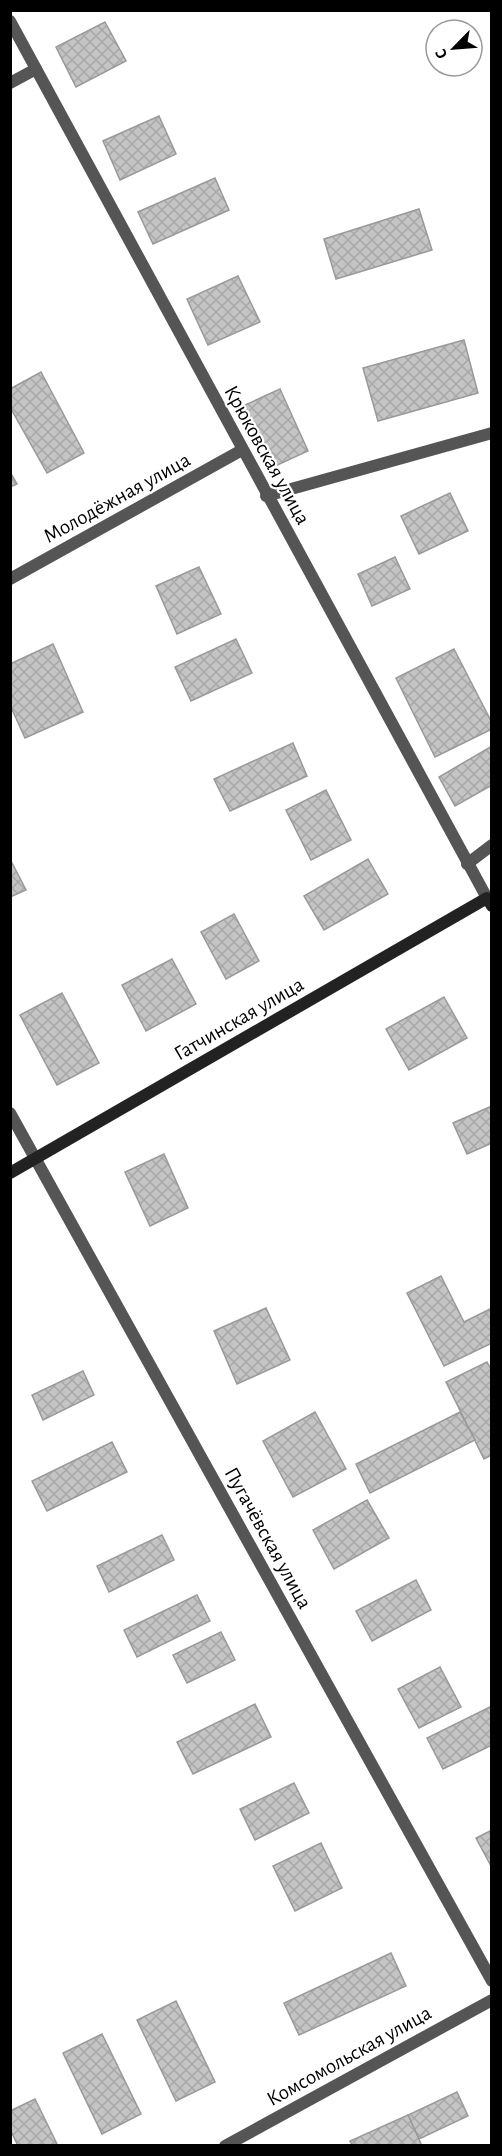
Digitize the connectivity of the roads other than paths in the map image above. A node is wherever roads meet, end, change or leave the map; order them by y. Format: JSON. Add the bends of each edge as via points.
{"nodes":[{"id":1,"x":10,"y":21,"type":"edge"},
{"id":2,"x":36,"y":69,"type":"junction"},
{"id":3,"x":10,"y":83,"type":"edge"},
{"id":4,"x":492,"y":433,"type":"edge"},
{"id":5,"x":242,"y":450,"type":"junction"},
{"id":6,"x":266,"y":496,"type":"junction"},
{"id":7,"x":10,"y":579,"type":"edge"},
{"id":8,"x":492,"y":845,"type":"edge"},
{"id":9,"x":467,"y":864,"type":"junction"},
{"id":10,"x":489,"y":902,"type":"edge"},
{"id":11,"x":10,"y":1113,"type":"edge"},
{"id":12,"x":35,"y":1160,"type":"junction"},
{"id":13,"x":10,"y":1173,"type":"edge"},
{"id":14,"x":492,"y":1981,"type":"edge"},
{"id":15,"x":492,"y":2000,"type":"edge"},
{"id":16,"x":225,"y":2145,"type":"edge"}],
"edges":[{"from":1,"to":2,"type":"street","name":"Крюковская улица"},
{"from":2,"to":3,"type":"street"},
{"from":2,"to":5,"type":"street","name":"Крюковская улица"},
{"from":4,"to":6,"type":"street"},
{"from":5,"to":6,"type":"street","name":"Крюковская улица"},
{"from":5,"to":7,"type":"street","name":"Молодёжная улица"},
{"from":6,"to":9,"type":"street","name":"Крюковская улица"},
{"from":8,"to":9,"type":"street"},
{"from":9,"to":10,"type":"street","name":"Крюковская улица"},
{"from":10,"to":12,"type":"street","name":"Гатчинская улица"},
{"from":11,"to":12,"type":"street","name":"Пугачёвская улица"},
{"from":12,"to":13,"type":"street","name":"Гатчинская улица"},
{"from":12,"to":14,"type":"street","name":"Пугачёвская улица"},
{"from":15,"to":16,"type":"street","name":"Комсомольская улица"}]}
